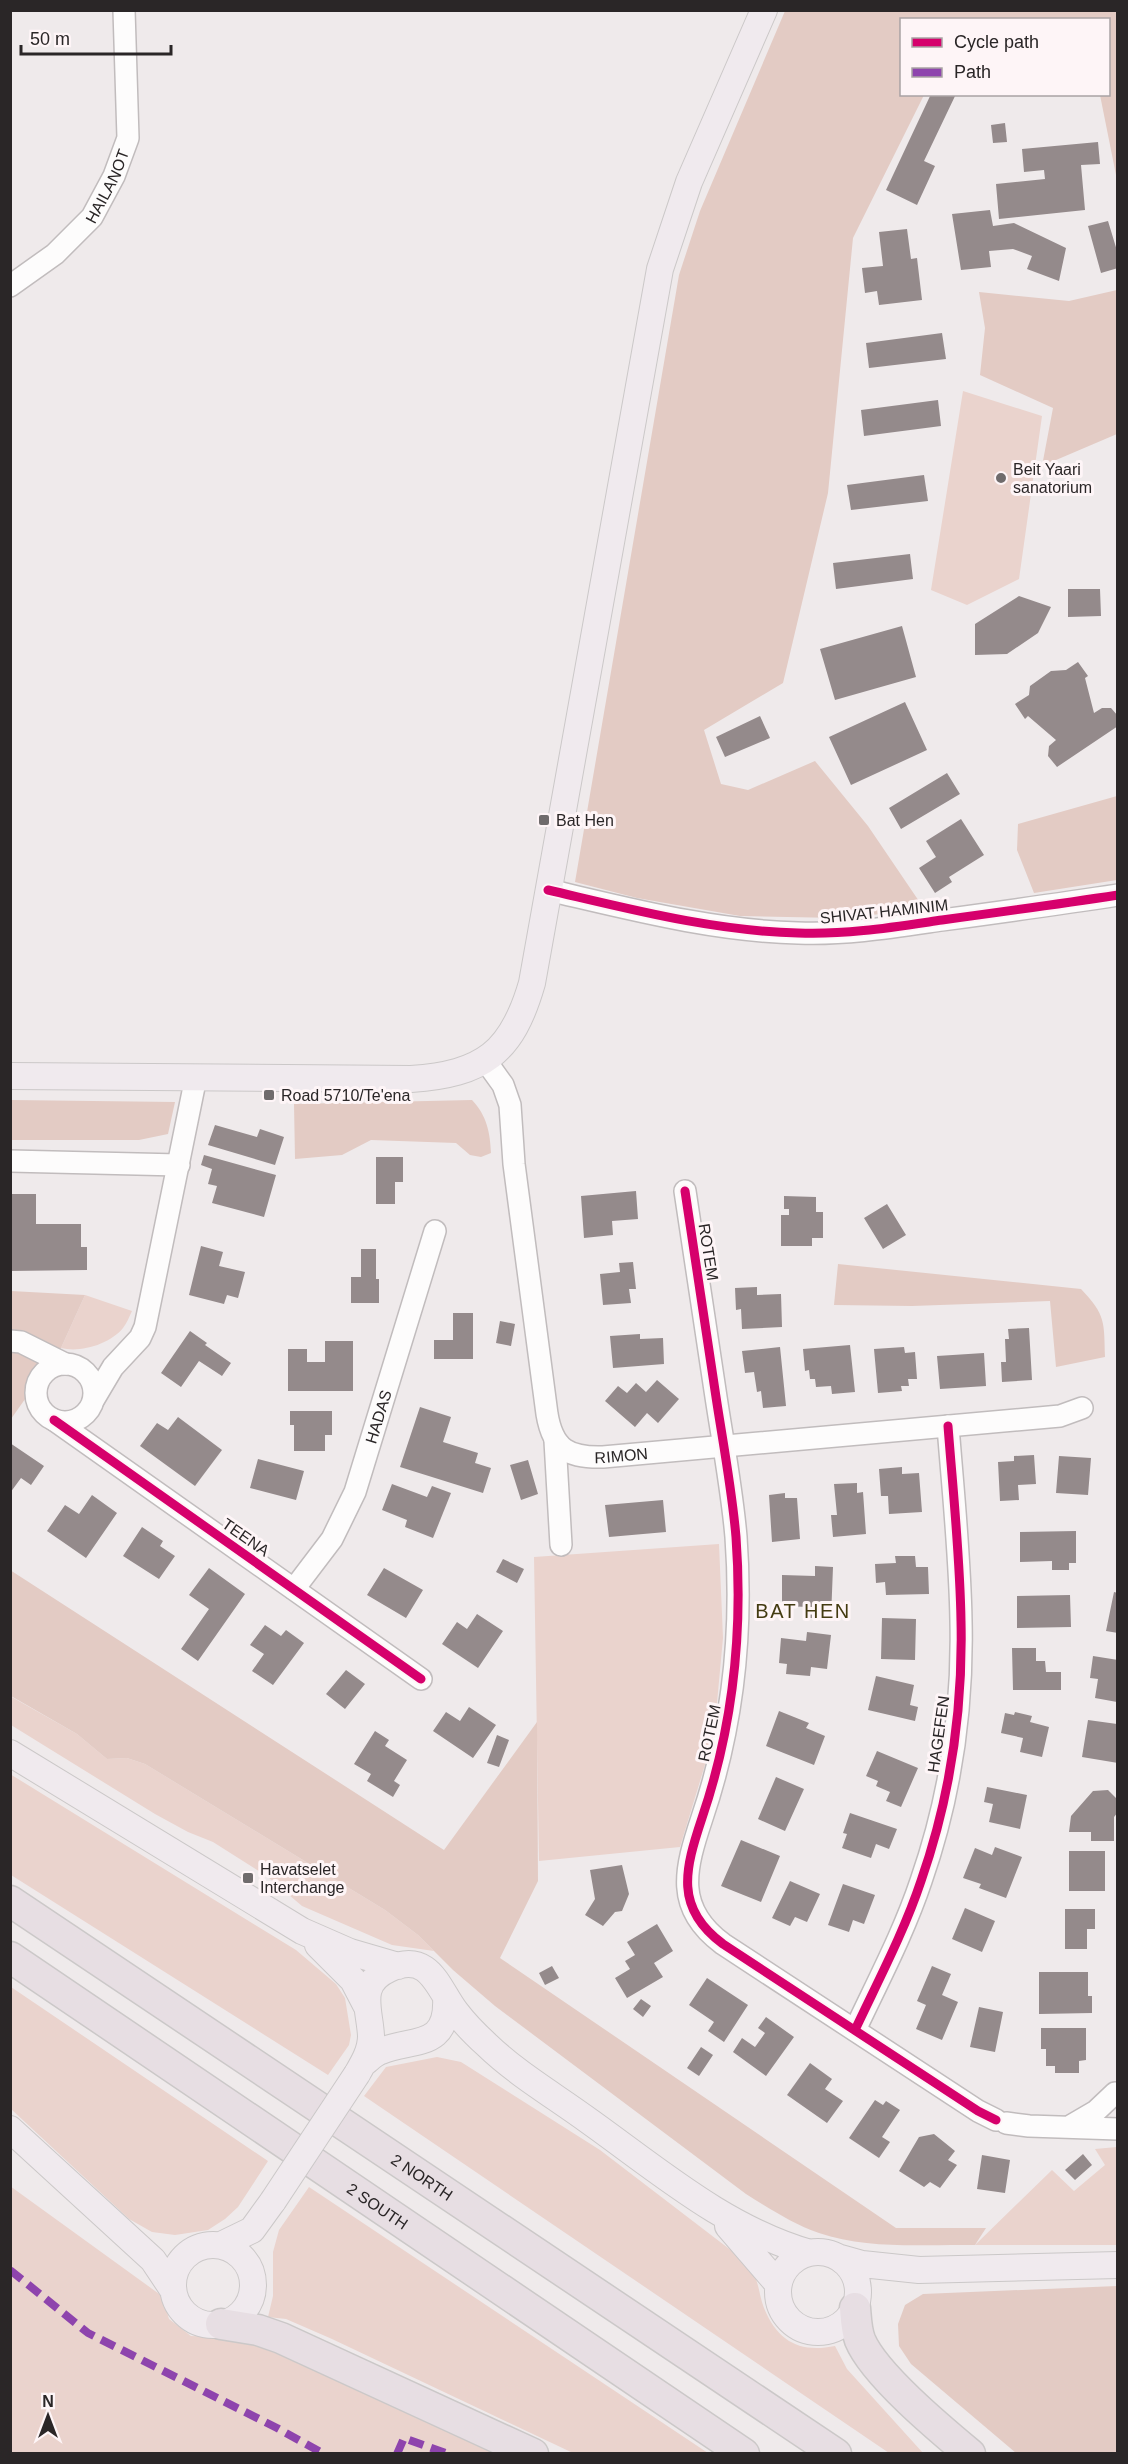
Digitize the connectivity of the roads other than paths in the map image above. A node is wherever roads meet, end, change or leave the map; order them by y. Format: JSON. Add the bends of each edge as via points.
{"nodes":[{"id":1,"x":124,"y":10,"type":"edge"},
{"id":2,"x":764,"y":10,"type":"edge"},
{"id":3,"x":10,"y":286,"type":"edge"},
{"id":4,"x":548,"y":890,"type":"junction"},
{"id":5,"x":1118,"y":895,"type":"edge"},
{"id":6,"x":485,"y":1060,"type":"junction"},
{"id":7,"x":10,"y":1076,"type":"edge"},
{"id":8,"x":196,"y":1077,"type":"junction"},
{"id":9,"x":10,"y":1161,"type":"edge"},
{"id":10,"x":179,"y":1165,"type":"junction"},
{"id":11,"x":685,"y":1191,"type":"dead end"},
{"id":12,"x":435,"y":1231,"type":"dead end"},
{"id":13,"x":10,"y":1341,"type":"edge"},
{"id":14,"x":128,"y":1350,"type":"junction"},
{"id":15,"x":68,"y":1364,"type":"junction"},
{"id":16,"x":91,"y":1404,"type":"junction"},
{"id":17,"x":1082,"y":1408,"type":"dead end"},
{"id":18,"x":54,"y":1420,"type":"junction"},
{"id":19,"x":948,"y":1426,"type":"junction"},
{"id":20,"x":555,"y":1441,"type":"junction"},
{"id":21,"x":723,"y":1446,"type":"junction"},
{"id":22,"x":96,"y":1450,"type":"junction"},
{"id":23,"x":561,"y":1545,"type":"dead end"},
{"id":24,"x":294,"y":1589,"type":"junction"},
{"id":25,"x":421,"y":1679,"type":"dead end"},
{"id":26,"x":10,"y":1753,"type":"edge"},
{"id":27,"x":10,"y":1900,"type":"edge"},
{"id":28,"x":302,"y":1931,"type":"junction"},
{"id":29,"x":10,"y":1957,"type":"edge"},
{"id":30,"x":398,"y":1966,"type":"junction"},
{"id":31,"x":446,"y":1997,"type":"junction"},
{"id":32,"x":367,"y":2013,"type":"junction"},
{"id":33,"x":855,"y":2030,"type":"junction"},
{"id":34,"x":416,"y":2042,"type":"junction"},
{"id":35,"x":497,"y":2054,"type":"junction"},
{"id":36,"x":361,"y":2068,"type":"junction"},
{"id":37,"x":1117,"y":2087,"type":"edge"},
{"id":38,"x":1118,"y":2117,"type":"edge"},
{"id":39,"x":1069,"y":2126,"type":"junction"},
{"id":40,"x":10,"y":2128,"type":"edge"},
{"id":41,"x":1118,"y":2129,"type":"edge"},
{"id":42,"x":697,"y":2198,"type":"junction"},
{"id":43,"x":268,"y":2209,"type":"junction"},
{"id":44,"x":119,"y":2229,"type":"junction"},
{"id":45,"x":221,"y":2245,"type":"junction"},
{"id":46,"x":191,"y":2251,"type":"junction"},
{"id":47,"x":810,"y":2253,"type":"junction"},
{"id":48,"x":837,"y":2257,"type":"junction"},
{"id":49,"x":1118,"y":2265,"type":"edge"},
{"id":50,"x":931,"y":2270,"type":"junction"},
{"id":51,"x":252,"y":2275,"type":"junction"},
{"id":52,"x":778,"y":2284,"type":"junction"},
{"id":53,"x":173,"y":2290,"type":"junction"},
{"id":54,"x":856,"y":2304,"type":"junction"},
{"id":55,"x":221,"y":2324,"type":"junction"},
{"id":56,"x":532,"y":2454,"type":"edge"},
{"id":57,"x":744,"y":2454,"type":"edge"},
{"id":58,"x":836,"y":2454,"type":"edge"},
{"id":59,"x":970,"y":2454,"type":"edge"}],
"edges":[{"from":1,"to":3,"type":"street","name":"HAILANOT","via":[[128,138],[114,176],[92,217],[55,254]]},
{"from":2,"to":4,"type":"main road","via":[[689,182],[660,269]]},
{"from":4,"to":5,"type":"street","name":"SHIVAT HAMINIM","via":[[693,922],[799,933],[884,928]]},
{"from":4,"to":6,"type":"main road","via":[[525,1007],[505,1043]]},
{"from":6,"to":8,"type":"main road","via":[[456,1073],[411,1079]]},
{"from":6,"to":20,"type":"street","via":[[503,1085],[510,1105],[546,1414]]},
{"from":7,"to":8,"type":"main road"},
{"from":8,"to":10,"type":"street"},
{"from":9,"to":10,"type":"street"},
{"from":10,"to":14,"type":"street","via":[[145,1327]]},
{"from":11,"to":21,"type":"street","name":"ROTEM"},
{"from":12,"to":24,"type":"street","name":"HADAS","via":[[355,1492],[332,1539]]},
{"from":13,"to":15,"type":"street","via":[[21,1342]]},
{"from":14,"to":15,"type":"street","via":[[103,1362]]},
{"from":14,"to":16,"type":"street"},
{"from":15,"to":16,"type":"street","via":[[89,1376],[94,1387]]},
{"from":15,"to":18,"type":"street","via":[[48,1368],[36,1387],[40,1409]]},
{"from":16,"to":18,"type":"street","via":[[81,1417]]},
{"from":16,"to":22,"type":"street","via":[[88,1432]]},
{"from":17,"to":19,"type":"street","name":"RIMON","via":[[1060,1416]]},
{"from":18,"to":22,"type":"street","name":"TEENA"},
{"from":19,"to":21,"type":"street","name":"RIMON"},
{"from":19,"to":33,"type":"street","name":"HAGEFEN","via":[[961,1624],[952,1753],[921,1881]]},
{"from":20,"to":21,"type":"street","name":"RIMON","via":[[568,1453],[589,1458]]},
{"from":20,"to":23,"type":"street"},
{"from":21,"to":33,"type":"street","name":"ROTEM","via":[[738,1580],[735,1668],[721,1753],[691,1853],[688,1897],[709,1934]]},
{"from":22,"to":24,"type":"street","name":"TEENA"},
{"from":24,"to":25,"type":"street","name":"TEENA"},
{"from":26,"to":28,"type":"main road"},
{"from":27,"to":58,"type":"highway","name":"2 NORTH"},
{"from":28,"to":30,"type":"main road","via":[[356,1954]]},
{"from":28,"to":32,"type":"main road","via":[[353,1980]]},
{"from":29,"to":57,"type":"highway","name":"2 SOUTH"},
{"from":30,"to":31,"type":"main road","via":[[414,1966],[429,1972]]},
{"from":30,"to":32,"type":"main road","via":[[372,1983]]},
{"from":31,"to":34,"type":"main road","via":[[443,2020],[435,2033]]},
{"from":31,"to":35,"type":"main road","via":[[467,2026]]},
{"from":32,"to":34,"type":"main road","via":[[384,2038]]},
{"from":32,"to":36,"type":"main road","via":[[371,2037]]},
{"from":33,"to":39,"type":"street","name":"ROTEM","via":[[978,2111],[1001,2121],[1029,2126]]},
{"from":34,"to":35,"type":"main road","via":[[453,2040]]},
{"from":34,"to":36,"type":"main road","via":[[378,2052]]},
{"from":35,"to":42,"type":"main road"},
{"from":36,"to":43,"type":"main road","bridge":true},
{"from":37,"to":38,"type":"street"},
{"from":37,"to":39,"type":"street","name":"ROTEM","via":[[1096,2112]]},
{"from":39,"to":41,"type":"street","name":"ROTEM"},
{"from":40,"to":44,"type":"main road"},
{"from":42,"to":47,"type":"main road","via":[[761,2235]]},
{"from":42,"to":52,"type":"main road","via":[[740,2238]]},
{"from":43,"to":45,"type":"main road","via":[[252,2230]]},
{"from":43,"to":51,"type":"main road","via":[[255,2240]]},
{"from":44,"to":46,"type":"main road","via":[[159,2251]]},
{"from":44,"to":53,"type":"main road","via":[[153,2260]]},
{"from":45,"to":46,"type":"main road"},
{"from":45,"to":51,"type":"main road","via":[[240,2256]]},
{"from":46,"to":53,"type":"main road","via":[[176,2268]]},
{"from":47,"to":48,"type":"main road","via":[[824,2252]]},
{"from":47,"to":52,"type":"main road","via":[[789,2264]]},
{"from":48,"to":50,"type":"main road","via":[[873,2266]]},
{"from":48,"to":54,"type":"main road","via":[[853,2272],[858,2285]]},
{"from":49,"to":50,"type":"main road"},
{"from":50,"to":54,"type":"main road","via":[[878,2284]]},
{"from":51,"to":55,"type":"main road","via":[[251,2297],[246,2307]]},
{"from":52,"to":54,"type":"main road","via":[[778,2300],[784,2314],[795,2325],[810,2331],[833,2329],[846,2320]]},
{"from":53,"to":55,"type":"main road","via":[[177,2303],[195,2321]]},
{"from":54,"to":59,"type":"highway","via":[[856,2326],[870,2357],[923,2413]]},
{"from":55,"to":56,"type":"highway","via":[[281,2338]]}]}
